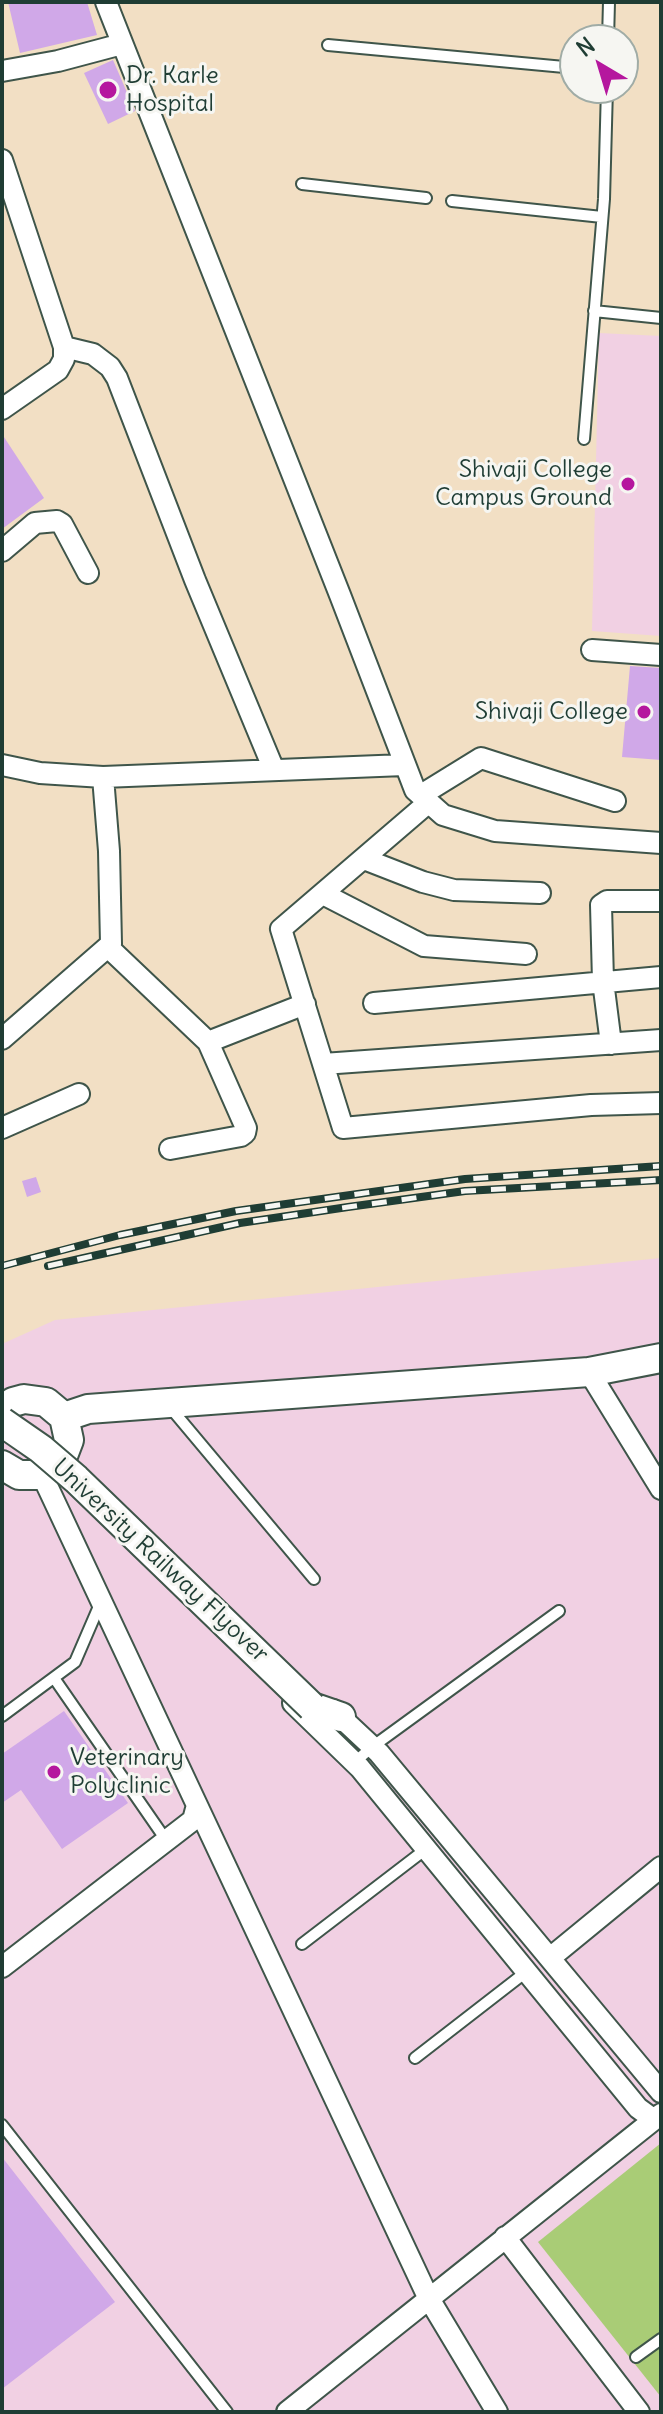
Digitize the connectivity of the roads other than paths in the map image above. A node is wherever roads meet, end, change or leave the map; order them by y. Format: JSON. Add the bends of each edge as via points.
{"nodes":[{"id":1,"x":106,"y":2,"type":"edge"},
{"id":2,"x":609,"y":2,"type":"edge"},
{"id":3,"x":608,"y":24,"type":"edge"},
{"id":4,"x":122,"y":44,"type":"junction"},
{"id":5,"x":328,"y":45,"type":"dead end"},
{"id":6,"x":559,"y":67,"type":"edge"},
{"id":7,"x":2,"y":71,"type":"edge"},
{"id":8,"x":606,"y":104,"type":"edge"},
{"id":9,"x":2,"y":160,"type":"edge"},
{"id":10,"x":302,"y":184,"type":"dead end"},
{"id":11,"x":426,"y":198,"type":"dead end"},
{"id":12,"x":452,"y":201,"type":"dead end"},
{"id":13,"x":602,"y":217,"type":"junction"},
{"id":14,"x":594,"y":311,"type":"junction"},
{"id":15,"x":661,"y":318,"type":"edge"},
{"id":16,"x":64,"y":347,"type":"junction"},
{"id":17,"x":2,"y":409,"type":"edge"},
{"id":18,"x":584,"y":439,"type":"dead end"},
{"id":19,"x":2,"y":551,"type":"edge"},
{"id":20,"x":88,"y":573,"type":"dead end"},
{"id":21,"x":592,"y":650,"type":"dead end"},
{"id":22,"x":661,"y":655,"type":"edge"},
{"id":23,"x":2,"y":765,"type":"edge"},
{"id":24,"x":404,"y":765,"type":"junction"},
{"id":25,"x":274,"y":770,"type":"junction"},
{"id":26,"x":103,"y":777,"type":"junction"},
{"id":27,"x":425,"y":799,"type":"junction"},
{"id":28,"x":615,"y":801,"type":"dead end"},
{"id":29,"x":661,"y":843,"type":"edge"},
{"id":30,"x":364,"y":859,"type":"junction"},
{"id":31,"x":540,"y":893,"type":"dead end"},
{"id":32,"x":323,"y":894,"type":"junction"},
{"id":33,"x":661,"y":901,"type":"edge"},
{"id":34,"x":108,"y":947,"type":"junction"},
{"id":35,"x":526,"y":954,"type":"dead end"},
{"id":36,"x":661,"y":977,"type":"edge"},
{"id":37,"x":603,"y":981,"type":"junction"},
{"id":38,"x":374,"y":1003,"type":"dead end"},
{"id":39,"x":305,"y":1004,"type":"junction"},
{"id":40,"x":2,"y":1039,"type":"edge"},
{"id":41,"x":661,"y":1040,"type":"edge"},
{"id":42,"x":208,"y":1042,"type":"junction"},
{"id":43,"x":611,"y":1044,"type":"junction"},
{"id":44,"x":323,"y":1064,"type":"junction"},
{"id":45,"x":79,"y":1094,"type":"dead end"},
{"id":46,"x":661,"y":1103,"type":"edge"},
{"id":47,"x":2,"y":1128,"type":"edge"},
{"id":48,"x":170,"y":1149,"type":"dead end"},
{"id":49,"x":661,"y":1358,"type":"edge"},
{"id":50,"x":589,"y":1372,"type":"junction"},
{"id":51,"x":167,"y":1403,"type":"junction"},
{"id":52,"x":2,"y":1410,"type":"edge"},
{"id":53,"x":64,"y":1417,"type":"junction"},
{"id":54,"x":2,"y":1422,"type":"edge"},
{"id":55,"x":2,"y":1465,"type":"edge"},
{"id":56,"x":53,"y":1465,"type":"junction"},
{"id":57,"x":661,"y":1489,"type":"edge"},
{"id":58,"x":314,"y":1579,"type":"dead end"},
{"id":59,"x":101,"y":1600,"type":"junction"},
{"id":60,"x":559,"y":1611,"type":"dead end"},
{"id":61,"x":54,"y":1678,"type":"junction"},
{"id":62,"x":2,"y":1716,"type":"edge"},
{"id":63,"x":333,"y":1726,"type":"junction"},
{"id":64,"x":372,"y":1747,"type":"junction"},
{"id":65,"x":355,"y":1762,"type":"junction"},
{"id":66,"x":197,"y":1805,"type":"junction"},
{"id":67,"x":166,"y":1840,"type":"junction"},
{"id":68,"x":426,"y":1849,"type":"junction"},
{"id":69,"x":661,"y":1867,"type":"edge"},
{"id":70,"x":302,"y":1944,"type":"dead end"},
{"id":71,"x":550,"y":1958,"type":"junction"},
{"id":72,"x":2,"y":1967,"type":"edge"},
{"id":73,"x":526,"y":1972,"type":"junction"},
{"id":74,"x":415,"y":2058,"type":"dead end"},
{"id":75,"x":661,"y":2092,"type":"edge"},
{"id":76,"x":659,"y":2116,"type":"edge"},
{"id":77,"x":3,"y":2129,"type":"edge"},
{"id":78,"x":505,"y":2237,"type":"junction"},
{"id":79,"x":428,"y":2297,"type":"junction"},
{"id":80,"x":661,"y":2339,"type":"edge"},
{"id":81,"x":636,"y":2357,"type":"dead end"},
{"id":82,"x":227,"y":2412,"type":"edge"},
{"id":83,"x":287,"y":2412,"type":"edge"},
{"id":84,"x":497,"y":2412,"type":"edge"},
{"id":85,"x":639,"y":2412,"type":"edge"}],
"edges":[{"from":1,"to":4,"type":"street"},
{"from":2,"to":3,"type":"lane"},
{"from":4,"to":7,"type":"street"},
{"from":4,"to":24,"type":"street"},
{"from":5,"to":6,"type":"lane"},
{"from":8,"to":13,"type":"lane"},
{"from":9,"to":16,"type":"street"},
{"from":10,"to":11,"type":"lane"},
{"from":12,"to":13,"type":"lane"},
{"from":13,"to":14,"type":"lane"},
{"from":14,"to":15,"type":"lane"},
{"from":14,"to":18,"type":"lane"},
{"from":16,"to":17,"type":"street","via":[[58,370]]},
{"from":16,"to":25,"type":"street","via":[[93,354],[117,378]]},
{"from":19,"to":20,"type":"street","via":[[35,523],[57,521]]},
{"from":21,"to":22,"type":"street"},
{"from":23,"to":26,"type":"street"},
{"from":24,"to":25,"type":"street"},
{"from":24,"to":27,"type":"street"},
{"from":25,"to":26,"type":"street"},
{"from":26,"to":34,"type":"street"},
{"from":27,"to":28,"type":"street","via":[[481,758]]},
{"from":27,"to":29,"type":"street","via":[[443,815],[495,831]]},
{"from":27,"to":30,"type":"street"},
{"from":30,"to":31,"type":"street","via":[[454,890]]},
{"from":30,"to":32,"type":"street"},
{"from":32,"to":35,"type":"street","via":[[424,946]]},
{"from":32,"to":39,"type":"street","via":[[281,929]]},
{"from":33,"to":37,"type":"street","via":[[601,905]]},
{"from":34,"to":40,"type":"street"},
{"from":34,"to":42,"type":"street"},
{"from":36,"to":37,"type":"street"},
{"from":37,"to":38,"type":"street"},
{"from":37,"to":43,"type":"street"},
{"from":39,"to":42,"type":"street"},
{"from":39,"to":44,"type":"street"},
{"from":41,"to":43,"type":"street"},
{"from":42,"to":48,"type":"street","via":[[245,1133]]},
{"from":43,"to":44,"type":"street"},
{"from":44,"to":46,"type":"street","via":[[343,1128]]},
{"from":45,"to":47,"type":"street"},
{"from":49,"to":50,"type":"street"},
{"from":50,"to":51,"type":"street"},
{"from":50,"to":57,"type":"street"},
{"from":51,"to":53,"type":"street","via":[[88,1409]]},
{"from":51,"to":58,"type":"lane"},
{"from":52,"to":53,"type":"street","via":[[13,1402],[35,1399]]},
{"from":53,"to":56,"type":"street","via":[[69,1440]]},
{"from":54,"to":63,"type":"street","name":"University Railway Flyover","bridge":true,"via":[[76,1479]]},
{"from":55,"to":56,"type":"street","via":[[19,1475]]},
{"from":56,"to":59,"type":"street"},
{"from":56,"to":63,"type":"street"},
{"from":59,"to":61,"type":"lane","via":[[75,1662]]},
{"from":59,"to":66,"type":"street"},
{"from":60,"to":64,"type":"lane"},
{"from":61,"to":62,"type":"lane"},
{"from":61,"to":67,"type":"lane"},
{"from":63,"to":64,"type":"street"},
{"from":63,"to":65,"type":"street"},
{"from":64,"to":65,"type":"lane"},
{"from":64,"to":71,"type":"street"},
{"from":65,"to":68,"type":"street"},
{"from":66,"to":67,"type":"street","via":[[193,1820]]},
{"from":66,"to":79,"type":"street"},
{"from":67,"to":72,"type":"street"},
{"from":68,"to":70,"type":"lane"},
{"from":68,"to":73,"type":"street"},
{"from":69,"to":71,"type":"street"},
{"from":71,"to":75,"type":"street"},
{"from":73,"to":74,"type":"lane"},
{"from":73,"to":76,"type":"street","via":[[638,2108]]},
{"from":76,"to":78,"type":"street"},
{"from":77,"to":82,"type":"lane"},
{"from":78,"to":79,"type":"street"},
{"from":78,"to":85,"type":"street"},
{"from":79,"to":83,"type":"street"},
{"from":79,"to":84,"type":"street"},
{"from":80,"to":81,"type":"lane"}]}
